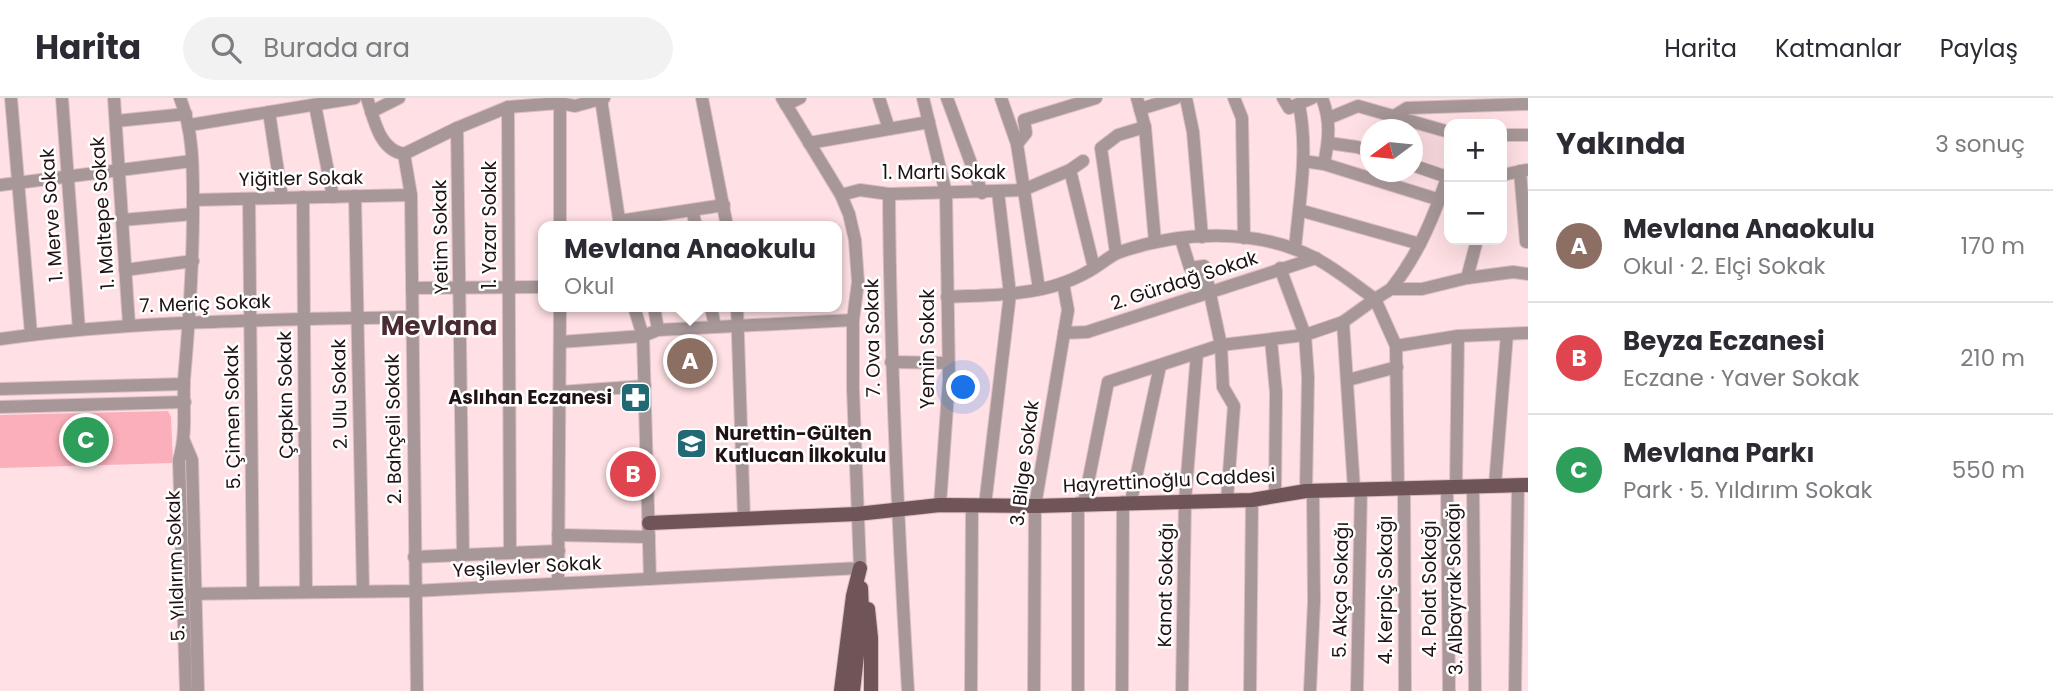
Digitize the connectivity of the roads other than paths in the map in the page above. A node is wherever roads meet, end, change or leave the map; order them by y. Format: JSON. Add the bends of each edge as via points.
{"nodes":[{"id":1,"x":11,"y":98,"type":"edge"},
{"id":2,"x":62,"y":98,"type":"edge"},
{"id":3,"x":114,"y":98,"type":"edge"},
{"id":4,"x":180,"y":98,"type":"edge"},
{"id":5,"x":355,"y":98,"type":"edge"},
{"id":6,"x":367,"y":98,"type":"edge"},
{"id":7,"x":399,"y":98,"type":"edge"},
{"id":8,"x":603,"y":98,"type":"edge"},
{"id":9,"x":702,"y":98,"type":"edge"},
{"id":10,"x":800,"y":98,"type":"edge"},
{"id":11,"x":879,"y":98,"type":"edge"},
{"id":12,"x":923,"y":98,"type":"edge"},
{"id":13,"x":947,"y":98,"type":"edge"},
{"id":14,"x":1001,"y":98,"type":"edge"},
{"id":15,"x":1096,"y":98,"type":"edge"},
{"id":16,"x":1176,"y":98,"type":"edge"},
{"id":17,"x":1186,"y":98,"type":"edge"},
{"id":18,"x":1234,"y":98,"type":"edge"},
{"id":19,"x":1283,"y":98,"type":"edge"},
{"id":20,"x":1312,"y":98,"type":"edge"},
{"id":21,"x":1322,"y":98,"type":"edge"},
{"id":22,"x":561,"y":100,"type":"edge"},
{"id":23,"x":530,"y":101,"type":"edge"},
{"id":24,"x":784,"y":101,"type":"edge"},
{"id":25,"x":1138,"y":103,"type":"edge"},
{"id":26,"x":315,"y":104,"type":"junction"},
{"id":27,"x":1528,"y":104,"type":"edge"},
{"id":28,"x":1299,"y":105,"type":"junction"},
{"id":29,"x":508,"y":107,"type":"junction"},
{"id":30,"x":269,"y":112,"type":"junction"},
{"id":31,"x":372,"y":112,"type":"junction"},
{"id":32,"x":1394,"y":116,"type":"junction"},
{"id":33,"x":1329,"y":118,"type":"junction"},
{"id":34,"x":188,"y":119,"type":"junction"},
{"id":35,"x":116,"y":121,"type":"junction"},
{"id":36,"x":929,"y":122,"type":"junction"},
{"id":37,"x":1145,"y":127,"type":"junction"},
{"id":38,"x":457,"y":128,"type":"junction"},
{"id":39,"x":889,"y":129,"type":"junction"},
{"id":40,"x":1444,"y":131,"type":"edge"},
{"id":41,"x":1507,"y":135,"type":"edge"},
{"id":42,"x":1528,"y":135,"type":"edge"},
{"id":43,"x":808,"y":143,"type":"junction"},
{"id":44,"x":1329,"y":143,"type":"junction"},
{"id":45,"x":1017,"y":144,"type":"junction"},
{"id":46,"x":1360,"y":149,"type":"edge"},
{"id":47,"x":404,"y":154,"type":"junction"},
{"id":48,"x":192,"y":161,"type":"junction"},
{"id":49,"x":1083,"y":161,"type":"dead end"},
{"id":50,"x":1303,"y":161,"type":"junction"},
{"id":51,"x":1324,"y":164,"type":"junction"},
{"id":52,"x":1423,"y":168,"type":"edge"},
{"id":53,"x":119,"y":170,"type":"junction"},
{"id":54,"x":1070,"y":170,"type":"junction"},
{"id":55,"x":1524,"y":171,"type":"edge"},
{"id":56,"x":1444,"y":174,"type":"edge"},
{"id":57,"x":68,"y":176,"type":"junction"},
{"id":58,"x":19,"y":182,"type":"junction"},
{"id":59,"x":1446,"y":182,"type":"edge"},
{"id":60,"x":0,"y":185,"type":"edge"},
{"id":61,"x":1023,"y":190,"type":"junction"},
{"id":62,"x":998,"y":192,"type":"junction"},
{"id":63,"x":946,"y":193,"type":"junction"},
{"id":64,"x":982,"y":193,"type":"junction"},
{"id":65,"x":889,"y":194,"type":"junction"},
{"id":66,"x":411,"y":195,"type":"junction"},
{"id":67,"x":841,"y":195,"type":"junction"},
{"id":68,"x":355,"y":196,"type":"junction"},
{"id":69,"x":303,"y":197,"type":"junction"},
{"id":70,"x":333,"y":197,"type":"junction"},
{"id":71,"x":282,"y":198,"type":"junction"},
{"id":72,"x":249,"y":199,"type":"junction"},
{"id":73,"x":1440,"y":200,"type":"junction"},
{"id":74,"x":724,"y":205,"type":"junction"},
{"id":75,"x":193,"y":207,"type":"junction"},
{"id":76,"x":692,"y":210,"type":"junction"},
{"id":77,"x":1299,"y":210,"type":"junction"},
{"id":78,"x":122,"y":220,"type":"junction"},
{"id":79,"x":560,"y":221,"type":"edge"},
{"id":80,"x":619,"y":221,"type":"edge"},
{"id":81,"x":644,"y":221,"type":"edge"},
{"id":82,"x":695,"y":221,"type":"edge"},
{"id":83,"x":726,"y":221,"type":"edge"},
{"id":84,"x":1202,"y":237,"type":"junction"},
{"id":85,"x":1244,"y":238,"type":"junction"},
{"id":86,"x":1181,"y":239,"type":"junction"},
{"id":87,"x":1154,"y":242,"type":"junction"},
{"id":88,"x":1526,"y":242,"type":"edge"},
{"id":89,"x":1420,"y":244,"type":"junction"},
{"id":90,"x":1476,"y":245,"type":"edge"},
{"id":91,"x":1295,"y":249,"type":"junction"},
{"id":92,"x":1116,"y":253,"type":"junction"},
{"id":93,"x":1316,"y":258,"type":"junction"},
{"id":94,"x":193,"y":261,"type":"junction"},
{"id":95,"x":1094,"y":268,"type":"junction"},
{"id":96,"x":1280,"y":268,"type":"junction"},
{"id":97,"x":125,"y":270,"type":"junction"},
{"id":98,"x":1528,"y":274,"type":"edge"},
{"id":99,"x":1467,"y":278,"type":"junction"},
{"id":100,"x":1063,"y":283,"type":"junction"},
{"id":101,"x":538,"y":287,"type":"edge"},
{"id":102,"x":460,"y":288,"type":"junction"},
{"id":103,"x":508,"y":288,"type":"junction"},
{"id":104,"x":412,"y":289,"type":"junction"},
{"id":105,"x":1039,"y":289,"type":"junction"},
{"id":106,"x":1391,"y":289,"type":"junction"},
{"id":107,"x":1210,"y":291,"type":"junction"},
{"id":108,"x":1010,"y":294,"type":"junction"},
{"id":109,"x":947,"y":297,"type":"junction"},
{"id":110,"x":1375,"y":299,"type":"junction"},
{"id":111,"x":560,"y":312,"type":"edge"},
{"id":112,"x":636,"y":312,"type":"edge"},
{"id":113,"x":655,"y":312,"type":"edge"},
{"id":114,"x":712,"y":312,"type":"edge"},
{"id":115,"x":737,"y":312,"type":"edge"},
{"id":116,"x":412,"y":317,"type":"junction"},
{"id":117,"x":357,"y":318,"type":"junction"},
{"id":118,"x":303,"y":320,"type":"junction"},
{"id":119,"x":853,"y":320,"type":"junction"},
{"id":120,"x":249,"y":321,"type":"junction"},
{"id":121,"x":190,"y":322,"type":"junction"},
{"id":122,"x":1343,"y":322,"type":"junction"},
{"id":123,"x":129,"y":326,"type":"junction"},
{"id":124,"x":737,"y":326,"type":"junction"},
{"id":125,"x":715,"y":327,"type":"junction"},
{"id":126,"x":79,"y":330,"type":"junction"},
{"id":127,"x":658,"y":330,"type":"junction"},
{"id":128,"x":1064,"y":333,"type":"junction"},
{"id":129,"x":1528,"y":333,"type":"edge"},
{"id":130,"x":31,"y":334,"type":"junction"},
{"id":131,"x":1507,"y":334,"type":"junction"},
{"id":132,"x":1306,"y":335,"type":"junction"},
{"id":133,"x":1458,"y":335,"type":"junction"},
{"id":134,"x":643,"y":336,"type":"junction"},
{"id":135,"x":0,"y":339,"type":"edge"},
{"id":136,"x":1271,"y":340,"type":"junction"},
{"id":137,"x":560,"y":342,"type":"junction"},
{"id":138,"x":1222,"y":345,"type":"junction"},
{"id":139,"x":1396,"y":346,"type":"junction"},
{"id":140,"x":1197,"y":353,"type":"junction"},
{"id":141,"x":891,"y":362,"type":"junction"},
{"id":142,"x":948,"y":363,"type":"junction"},
{"id":143,"x":1160,"y":366,"type":"junction"},
{"id":144,"x":1397,"y":367,"type":"junction"},
{"id":145,"x":1348,"y":380,"type":"junction"},
{"id":146,"x":184,"y":384,"type":"junction"},
{"id":147,"x":645,"y":386,"type":"junction"},
{"id":148,"x":0,"y":389,"type":"edge"},
{"id":149,"x":559,"y":391,"type":"junction"},
{"id":150,"x":185,"y":402,"type":"junction"},
{"id":151,"x":0,"y":407,"type":"edge"},
{"id":152,"x":1495,"y":485,"type":"junction"},
{"id":153,"x":1523,"y":485,"type":"edge"},
{"id":154,"x":1452,"y":486,"type":"junction"},
{"id":155,"x":1473,"y":486,"type":"junction"},
{"id":156,"x":1357,"y":489,"type":"junction"},
{"id":157,"x":1401,"y":489,"type":"junction"},
{"id":158,"x":1310,"y":491,"type":"junction"},
{"id":159,"x":1275,"y":496,"type":"junction"},
{"id":160,"x":1227,"y":500,"type":"junction"},
{"id":161,"x":1252,"y":500,"type":"junction"},
{"id":162,"x":1127,"y":501,"type":"junction"},
{"id":163,"x":1185,"y":501,"type":"junction"},
{"id":164,"x":1081,"y":503,"type":"junction"},
{"id":165,"x":940,"y":505,"type":"junction"},
{"id":166,"x":979,"y":505,"type":"junction"},
{"id":167,"x":1035,"y":506,"type":"junction"},
{"id":168,"x":897,"y":510,"type":"junction"},
{"id":169,"x":857,"y":514,"type":"junction"},
{"id":170,"x":744,"y":518,"type":"junction"},
{"id":171,"x":649,"y":530,"type":"junction"},
{"id":172,"x":558,"y":535,"type":"junction"},
{"id":173,"x":559,"y":551,"type":"junction"},
{"id":174,"x":510,"y":553,"type":"junction"},
{"id":175,"x":463,"y":555,"type":"junction"},
{"id":176,"x":414,"y":557,"type":"junction"},
{"id":177,"x":860,"y":575,"type":"junction"},
{"id":178,"x":650,"y":579,"type":"junction"},
{"id":179,"x":558,"y":583,"type":"junction"},
{"id":180,"x":363,"y":591,"type":"junction"},
{"id":181,"x":414,"y":591,"type":"junction"},
{"id":182,"x":306,"y":592,"type":"junction"},
{"id":183,"x":253,"y":593,"type":"junction"},
{"id":184,"x":190,"y":594,"type":"junction"},
{"id":185,"x":186,"y":691,"type":"edge"},
{"id":186,"x":198,"y":691,"type":"edge"},
{"id":187,"x":417,"y":691,"type":"edge"},
{"id":188,"x":841,"y":691,"type":"edge"},
{"id":189,"x":853,"y":691,"type":"edge"},
{"id":190,"x":871,"y":691,"type":"edge"},
{"id":191,"x":908,"y":691,"type":"edge"},
{"id":192,"x":971,"y":691,"type":"edge"},
{"id":193,"x":1034,"y":691,"type":"edge"},
{"id":194,"x":1078,"y":691,"type":"edge"},
{"id":195,"x":1122,"y":691,"type":"edge"},
{"id":196,"x":1182,"y":691,"type":"edge"},
{"id":197,"x":1250,"y":691,"type":"edge"},
{"id":198,"x":1310,"y":691,"type":"edge"},
{"id":199,"x":1357,"y":691,"type":"edge"},
{"id":200,"x":1405,"y":691,"type":"edge"},
{"id":201,"x":1449,"y":691,"type":"edge"},
{"id":202,"x":1475,"y":691,"type":"edge"},
{"id":203,"x":1515,"y":691,"type":"edge"}],
"edges":[{"from":1,"to":58,"type":"street"},
{"from":2,"to":57,"type":"street","name":"1. Merve Sokak"},
{"from":3,"to":35,"type":"street","name":"1. Maltepe Sokak"},
{"from":4,"to":34,"type":"street","name":"5. Yıldırım Sokak"},
{"from":5,"to":26,"type":"street"},
{"from":6,"to":31,"type":"street"},
{"from":7,"to":31,"type":"street"},
{"from":8,"to":22,"type":"street","via":[[575,106]]},
{"from":8,"to":80,"type":"street"},
{"from":9,"to":74,"type":"street"},
{"from":10,"to":24,"type":"street"},
{"from":11,"to":39,"type":"street"},
{"from":12,"to":36,"type":"street","name":"Yemin Sokak"},
{"from":13,"to":64,"type":"street"},
{"from":14,"to":45,"type":"street"},
{"from":15,"to":45,"type":"street","via":[[1024,120],[1026,133]]},
{"from":16,"to":25,"type":"street"},
{"from":17,"to":84,"type":"street","via":[[1194,132]]},
{"from":18,"to":85,"type":"street","via":[[1242,118]]},
{"from":19,"to":28,"type":"street","via":[[1289,108]]},
{"from":20,"to":28,"type":"street"},
{"from":21,"to":33,"type":"street"},
{"from":22,"to":23,"type":"street"},
{"from":22,"to":79,"type":"street"},
{"from":23,"to":29,"type":"street"},
{"from":24,"to":43,"type":"street"},
{"from":25,"to":37,"type":"street"},
{"from":26,"to":30,"type":"street"},
{"from":26,"to":70,"type":"street"},
{"from":27,"to":32,"type":"street","via":[[1406,108]]},
{"from":28,"to":50,"type":"street"},
{"from":29,"to":38,"type":"street"},
{"from":29,"to":103,"type":"street","name":"1. Yazar Sokak"},
{"from":30,"to":34,"type":"street"},
{"from":30,"to":71,"type":"street"},
{"from":31,"to":47,"type":"street","via":[[383,141],[395,153]]},
{"from":32,"to":33,"type":"street","via":[[1358,106]]},
{"from":32,"to":40,"type":"street"},
{"from":33,"to":44,"type":"street"},
{"from":34,"to":35,"type":"street"},
{"from":34,"to":48,"type":"street","name":"5. Yıldırım Sokak"},
{"from":35,"to":53,"type":"street","name":"1. Maltepe Sokak"},
{"from":36,"to":39,"type":"street"},
{"from":36,"to":63,"type":"street","name":"Yemin Sokak"},
{"from":37,"to":87,"type":"street"},
{"from":37,"to":92,"type":"street","via":[[1118,135],[1101,148]]},
{"from":38,"to":47,"type":"street"},
{"from":38,"to":102,"type":"street","name":"Yetim Sokak"},
{"from":39,"to":43,"type":"street"},
{"from":41,"to":42,"type":"street"},
{"from":43,"to":67,"type":"street"},
{"from":44,"to":46,"type":"street"},
{"from":44,"to":51,"type":"street"},
{"from":45,"to":61,"type":"street"},
{"from":47,"to":66,"type":"street","name":"2. Bahçeli Sokak"},
{"from":48,"to":53,"type":"street"},
{"from":48,"to":75,"type":"street","name":"5. Yıldırım Sokak"},
{"from":49,"to":54,"type":"street","name":"1. Martı Sokak"},
{"from":50,"to":51,"type":"street"},
{"from":50,"to":77,"type":"street"},
{"from":51,"to":73,"type":"street"},
{"from":52,"to":56,"type":"street"},
{"from":53,"to":57,"type":"street"},
{"from":53,"to":78,"type":"street","name":"1. Maltepe Sokak"},
{"from":54,"to":61,"type":"street","name":"1. Martı Sokak"},
{"from":54,"to":95,"type":"street"},
{"from":55,"to":88,"type":"street"},
{"from":57,"to":58,"type":"street"},
{"from":57,"to":126,"type":"street","name":"1. Merve Sokak"},
{"from":58,"to":60,"type":"street"},
{"from":58,"to":130,"type":"street"},
{"from":59,"to":73,"type":"street"},
{"from":61,"to":62,"type":"street","name":"1. Martı Sokak"},
{"from":61,"to":105,"type":"street"},
{"from":62,"to":64,"type":"street","name":"1. Martı Sokak"},
{"from":62,"to":108,"type":"street"},
{"from":63,"to":64,"type":"street","name":"1. Martı Sokak"},
{"from":63,"to":65,"type":"street","name":"1. Martı Sokak"},
{"from":63,"to":109,"type":"street","name":"Yemin Sokak"},
{"from":65,"to":67,"type":"street","name":"1. Martı Sokak","via":[[860,190]]},
{"from":65,"to":141,"type":"street","name":"7. Ova Sokak"},
{"from":66,"to":68,"type":"street","name":"Yiğitler Sokak"},
{"from":66,"to":104,"type":"street","name":"2. Bahçeli Sokak"},
{"from":67,"to":119,"type":"street","via":[[855,240],[858,282]]},
{"from":68,"to":70,"type":"street","name":"Yiğitler Sokak"},
{"from":68,"to":117,"type":"street","name":"2. Ulu Sokak"},
{"from":69,"to":70,"type":"street","name":"Yiğitler Sokak"},
{"from":69,"to":71,"type":"street","name":"Yiğitler Sokak"},
{"from":69,"to":118,"type":"street","name":"Çapkın Sokak"},
{"from":71,"to":72,"type":"street","name":"Yiğitler Sokak"},
{"from":72,"to":75,"type":"street","name":"Yiğitler Sokak"},
{"from":72,"to":120,"type":"street","name":"5. Çimen Sokak"},
{"from":73,"to":89,"type":"street"},
{"from":74,"to":76,"type":"street"},
{"from":74,"to":83,"type":"street"},
{"from":75,"to":78,"type":"street","name":"Yiğitler Sokak"},
{"from":75,"to":94,"type":"street","name":"5. Yıldırım Sokak"},
{"from":76,"to":81,"type":"street"},
{"from":76,"to":82,"type":"street"},
{"from":77,"to":89,"type":"street"},
{"from":77,"to":91,"type":"street"},
{"from":78,"to":97,"type":"street","name":"1. Maltepe Sokak"},
{"from":84,"to":85,"type":"street"},
{"from":84,"to":86,"type":"street"},
{"from":85,"to":91,"type":"street"},
{"from":86,"to":87,"type":"street"},
{"from":86,"to":107,"type":"street","via":[[1190,268],[1204,266]]},
{"from":87,"to":92,"type":"street"},
{"from":89,"to":106,"type":"street"},
{"from":90,"to":99,"type":"street"},
{"from":91,"to":93,"type":"street"},
{"from":92,"to":95,"type":"street"},
{"from":93,"to":96,"type":"street","name":"2. Gürdağ Sokak"},
{"from":93,"to":110,"type":"street"},
{"from":94,"to":97,"type":"street"},
{"from":94,"to":121,"type":"street","name":"5. Yıldırım Sokak"},
{"from":95,"to":100,"type":"street"},
{"from":96,"to":107,"type":"street","name":"2. Gürdağ Sokak"},
{"from":96,"to":132,"type":"street"},
{"from":97,"to":123,"type":"street","name":"1. Maltepe Sokak"},
{"from":98,"to":99,"type":"street"},
{"from":99,"to":106,"type":"street","via":[[1422,289]]},
{"from":100,"to":105,"type":"street"},
{"from":100,"to":128,"type":"street","name":"3. Bilge Sokak","via":[[1068,310]]},
{"from":101,"to":103,"type":"street"},
{"from":102,"to":103,"type":"street"},
{"from":102,"to":104,"type":"street"},
{"from":102,"to":175,"type":"street","name":"Yetim Sokak"},
{"from":103,"to":174,"type":"street","name":"1. Yazar Sokak"},
{"from":104,"to":116,"type":"street","name":"2. Bahçeli Sokak"},
{"from":105,"to":108,"type":"street"},
{"from":106,"to":110,"type":"street"},
{"from":107,"to":128,"type":"street","name":"2. Gürdağ Sokak","via":[[1087,332]]},
{"from":107,"to":138,"type":"street"},
{"from":108,"to":109,"type":"street"},
{"from":108,"to":166,"type":"street"},
{"from":109,"to":142,"type":"street","name":"Yemin Sokak"},
{"from":110,"to":122,"type":"street"},
{"from":110,"to":139,"type":"street","name":"4. Kerpiç Sokağı"},
{"from":111,"to":137,"type":"street"},
{"from":112,"to":134,"type":"street"},
{"from":113,"to":127,"type":"street"},
{"from":114,"to":125,"type":"street"},
{"from":115,"to":124,"type":"street"},
{"from":116,"to":117,"type":"street","name":"7. Meriç Sokak"},
{"from":116,"to":176,"type":"street","name":"2. Bahçeli Sokak"},
{"from":117,"to":118,"type":"street","name":"7. Meriç Sokak"},
{"from":117,"to":180,"type":"street","name":"2. Ulu Sokak"},
{"from":118,"to":120,"type":"street","name":"7. Meriç Sokak"},
{"from":118,"to":182,"type":"street","name":"Çapkın Sokak"},
{"from":119,"to":124,"type":"street"},
{"from":119,"to":169,"type":"street"},
{"from":120,"to":121,"type":"street","name":"7. Meriç Sokak"},
{"from":120,"to":183,"type":"street","name":"5. Çimen Sokak"},
{"from":121,"to":123,"type":"street","name":"7. Meriç Sokak"},
{"from":121,"to":146,"type":"street","name":"5. Yıldırım Sokak"},
{"from":122,"to":132,"type":"street"},
{"from":122,"to":145,"type":"street","name":"5. Akça Sokağı"},
{"from":123,"to":126,"type":"street","name":"7. Meriç Sokak"},
{"from":124,"to":125,"type":"street"},
{"from":124,"to":170,"type":"street"},
{"from":125,"to":127,"type":"street"},
{"from":126,"to":130,"type":"street","name":"7. Meriç Sokak"},
{"from":127,"to":134,"type":"street"},
{"from":128,"to":167,"type":"street","name":"3. Bilge Sokak"},
{"from":129,"to":131,"type":"street"},
{"from":130,"to":135,"type":"street","name":"7. Meriç Sokak"},
{"from":131,"to":133,"type":"street"},
{"from":131,"to":152,"type":"street"},
{"from":132,"to":136,"type":"street"},
{"from":132,"to":158,"type":"street"},
{"from":133,"to":139,"type":"street"},
{"from":133,"to":154,"type":"street","name":"4. Polat Sokağı"},
{"from":134,"to":137,"type":"street"},
{"from":134,"to":147,"type":"street"},
{"from":136,"to":138,"type":"street"},
{"from":136,"to":159,"type":"street","via":[[1276,393]]},
{"from":137,"to":149,"type":"street"},
{"from":138,"to":140,"type":"street"},
{"from":138,"to":160,"type":"street","via":[[1223,387],[1234,406]]},
{"from":139,"to":144,"type":"street","name":"4. Kerpiç Sokağı"},
{"from":140,"to":143,"type":"street"},
{"from":140,"to":163,"type":"street","name":"Kanat Sokağı"},
{"from":141,"to":142,"type":"street"},
{"from":141,"to":168,"type":"street","name":"7. Ova Sokak"},
{"from":142,"to":165,"type":"street","name":"Yemin Sokak"},
{"from":143,"to":162,"type":"street"},
{"from":143,"to":164,"type":"street","via":[[1108,382]]},
{"from":144,"to":145,"type":"street"},
{"from":144,"to":157,"type":"street","name":"4. Kerpiç Sokağı"},
{"from":145,"to":156,"type":"street","name":"5. Akça Sokağı"},
{"from":146,"to":148,"type":"street"},
{"from":146,"to":150,"type":"street","name":"5. Yıldırım Sokak"},
{"from":147,"to":149,"type":"street"},
{"from":147,"to":171,"type":"street"},
{"from":149,"to":172,"type":"street"},
{"from":150,"to":151,"type":"street"},
{"from":150,"to":184,"type":"street","name":"5. Yıldırım Sokak","via":[[179,460]]},
{"from":152,"to":153,"type":"main road","name":"Hayrettinoğlu Caddesi"},
{"from":152,"to":155,"type":"main road","name":"Hayrettinoğlu Caddesi"},
{"from":153,"to":203,"type":"street"},
{"from":154,"to":155,"type":"main road","name":"Hayrettinoğlu Caddesi"},
{"from":154,"to":157,"type":"main road","name":"Hayrettinoğlu Caddesi"},
{"from":154,"to":201,"type":"street","name":"4. Polat Sokağı"},
{"from":155,"to":202,"type":"street","name":"3. Albayrak Sokağı"},
{"from":156,"to":157,"type":"main road","name":"Hayrettinoğlu Caddesi"},
{"from":156,"to":158,"type":"main road","name":"Hayrettinoğlu Caddesi"},
{"from":156,"to":199,"type":"street","name":"5. Akça Sokağı"},
{"from":157,"to":200,"type":"street","name":"4. Kerpiç Sokağı"},
{"from":158,"to":159,"type":"main road","name":"Hayrettinoğlu Caddesi"},
{"from":158,"to":198,"type":"street","via":[[1314,601]]},
{"from":159,"to":161,"type":"main road","name":"Hayrettinoğlu Caddesi"},
{"from":160,"to":161,"type":"main road","name":"Hayrettinoğlu Caddesi"},
{"from":160,"to":163,"type":"main road","name":"Hayrettinoğlu Caddesi"},
{"from":161,"to":197,"type":"street"},
{"from":162,"to":163,"type":"main road","name":"Hayrettinoğlu Caddesi"},
{"from":162,"to":164,"type":"main road","name":"Hayrettinoğlu Caddesi"},
{"from":162,"to":195,"type":"street"},
{"from":163,"to":196,"type":"street","name":"Kanat Sokağı"},
{"from":164,"to":167,"type":"main road","name":"Hayrettinoğlu Caddesi"},
{"from":164,"to":194,"type":"street"},
{"from":165,"to":166,"type":"main road","name":"Hayrettinoğlu Caddesi"},
{"from":165,"to":168,"type":"main road","name":"Hayrettinoğlu Caddesi"},
{"from":166,"to":167,"type":"main road","name":"Hayrettinoğlu Caddesi"},
{"from":166,"to":192,"type":"street"},
{"from":167,"to":193,"type":"street","name":"3. Bilge Sokak"},
{"from":168,"to":169,"type":"main road","name":"Hayrettinoğlu Caddesi"},
{"from":168,"to":191,"type":"street","name":"7. Ova Sokak"},
{"from":169,"to":170,"type":"main road"},
{"from":169,"to":177,"type":"street"},
{"from":170,"to":171,"type":"main road"},
{"from":171,"to":172,"type":"street"},
{"from":171,"to":178,"type":"street"},
{"from":172,"to":173,"type":"street"},
{"from":173,"to":174,"type":"street"},
{"from":173,"to":179,"type":"street"},
{"from":174,"to":175,"type":"street"},
{"from":175,"to":176,"type":"street"},
{"from":176,"to":181,"type":"street","name":"2. Bahçeli Sokak"},
{"from":177,"to":178,"type":"street","name":"Yeşilevler Sokak"},
{"from":177,"to":188,"type":"main road","via":[[853,596]]},
{"from":177,"to":189,"type":"main road","via":[[862,611]]},
{"from":177,"to":190,"type":"main road","via":[[870,621]]},
{"from":178,"to":179,"type":"street","name":"Yeşilevler Sokak"},
{"from":179,"to":181,"type":"street","name":"Yeşilevler Sokak"},
{"from":180,"to":181,"type":"street","name":"Yeşilevler Sokak"},
{"from":180,"to":182,"type":"street","name":"Yeşilevler Sokak"},
{"from":181,"to":187,"type":"street","name":"2. Bahçeli Sokak"},
{"from":182,"to":183,"type":"street","name":"Yeşilevler Sokak"},
{"from":183,"to":184,"type":"street","name":"Yeşilevler Sokak"},
{"from":184,"to":185,"type":"street","name":"5. Yıldırım Sokak"},
{"from":184,"to":186,"type":"street","name":"5. Yıldırım Sokak"}]}
